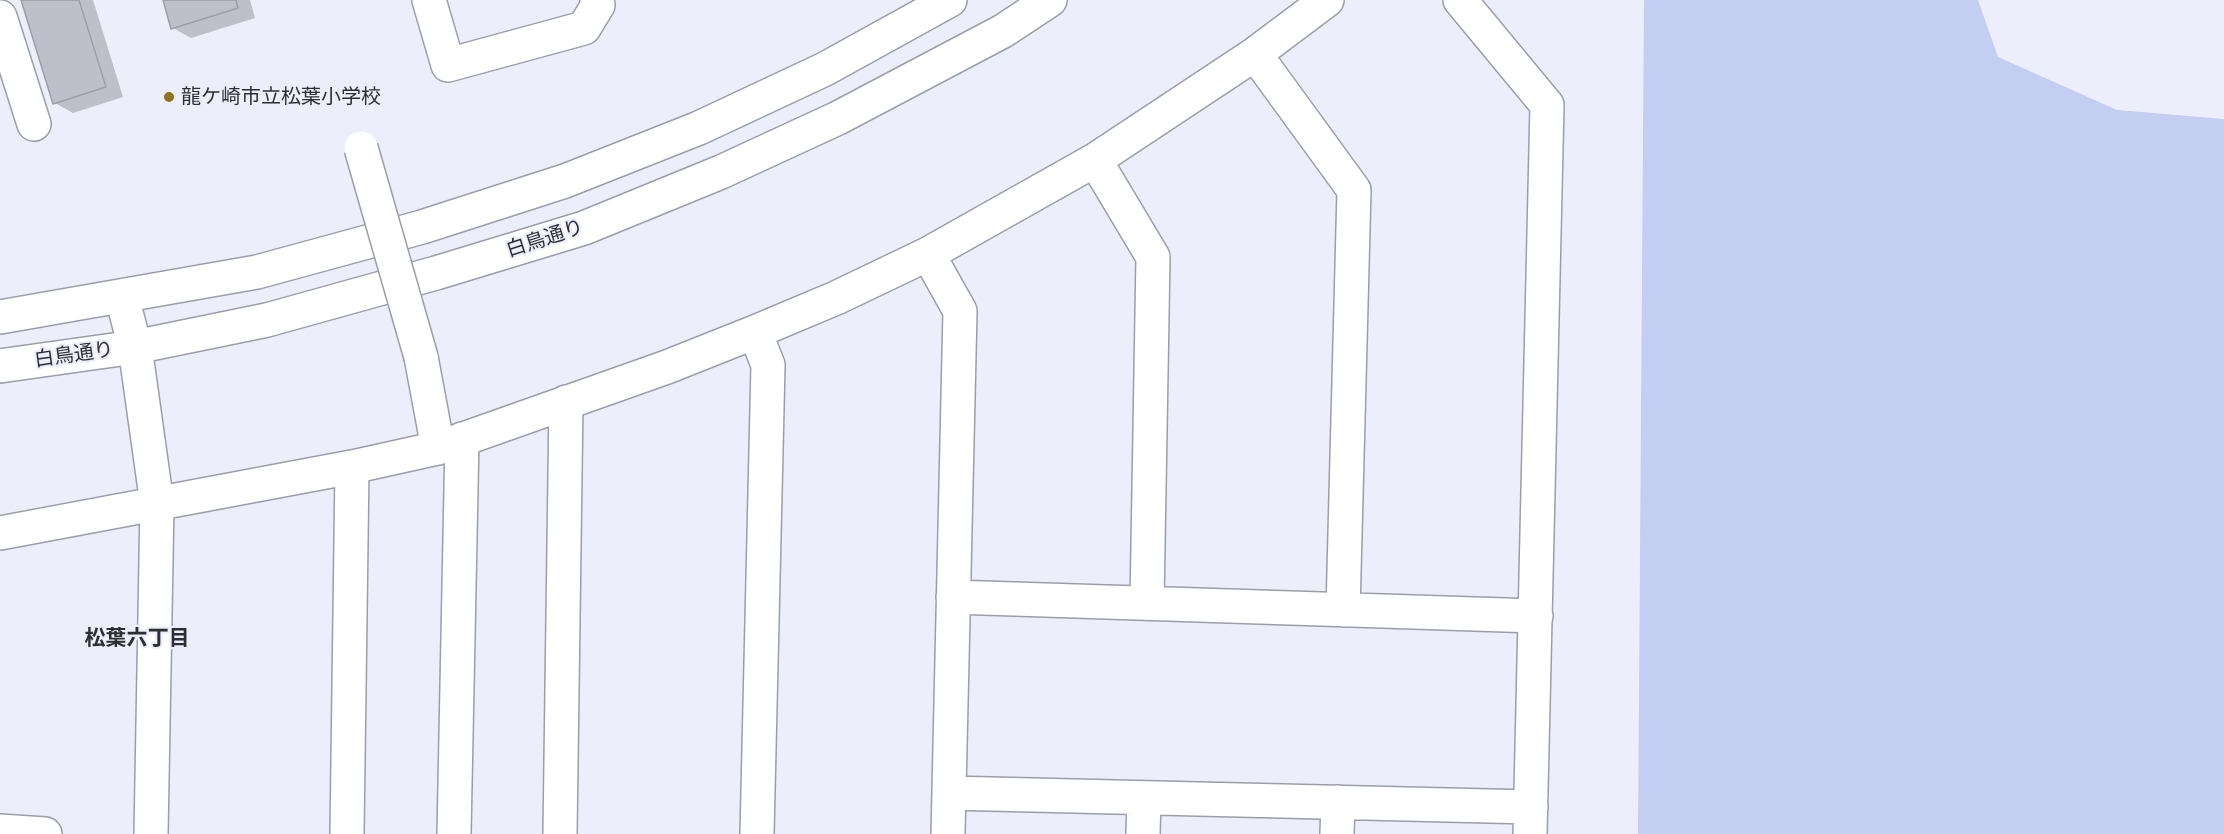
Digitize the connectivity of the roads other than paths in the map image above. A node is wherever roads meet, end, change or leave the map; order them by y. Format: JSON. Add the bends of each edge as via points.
{"nodes":[{"id":1,"x":429,"y":0,"type":"edge"},
{"id":2,"x":597,"y":0,"type":"edge"},
{"id":3,"x":950,"y":0,"type":"edge"},
{"id":4,"x":1050,"y":0,"type":"edge"},
{"id":5,"x":1327,"y":0,"type":"edge"},
{"id":6,"x":1460,"y":0,"type":"edge"},
{"id":7,"x":0,"y":17,"type":"edge"},
{"id":8,"x":1255,"y":54,"type":"junction"},
{"id":9,"x":34,"y":124,"type":"dead end"},
{"id":10,"x":361,"y":148,"type":"dead end"},
{"id":11,"x":1095,"y":160,"type":"junction"},
{"id":12,"x":928,"y":254,"type":"junction"},
{"id":13,"x":122,"y":297,"type":"junction"},
{"id":14,"x":0,"y":317,"type":"edge"},
{"id":15,"x":755,"y":332,"type":"junction"},
{"id":16,"x":135,"y":347,"type":"junction"},
{"id":17,"x":0,"y":366,"type":"edge"},
{"id":18,"x":566,"y":402,"type":"junction"},
{"id":19,"x":450,"y":443,"type":"junction"},
{"id":20,"x":352,"y":468,"type":"junction"},
{"id":21,"x":157,"y":504,"type":"junction"},
{"id":22,"x":0,"y":533,"type":"edge"},
{"id":23,"x":954,"y":597,"type":"junction"},
{"id":24,"x":1147,"y":603,"type":"junction"},
{"id":25,"x":1343,"y":610,"type":"junction"},
{"id":26,"x":1536,"y":616,"type":"junction"},
{"id":27,"x":949,"y":793,"type":"junction"},
{"id":28,"x":1144,"y":798,"type":"junction"},
{"id":29,"x":1338,"y":818,"type":"edge"},
{"id":30,"x":1531,"y":820,"type":"edge"},
{"id":31,"x":0,"y":831,"type":"edge"},
{"id":32,"x":45,"y":834,"type":"edge"},
{"id":33,"x":151,"y":834,"type":"edge"},
{"id":34,"x":347,"y":834,"type":"edge"},
{"id":35,"x":454,"y":834,"type":"edge"},
{"id":36,"x":560,"y":834,"type":"edge"},
{"id":37,"x":757,"y":834,"type":"edge"},
{"id":38,"x":948,"y":834,"type":"edge"},
{"id":39,"x":1143,"y":834,"type":"edge"}],
"edges":[{"from":1,"to":2,"type":"street","via":[[448,65],[584,28],[598,5]]},
{"from":3,"to":13,"type":"street","via":[[825,69],[699,128],[565,181],[422,227],[257,272]]},
{"from":4,"to":16,"type":"street","name":"白鳥通り","via":[[1003,31],[838,118],[721,172],[584,228],[267,320]]},
{"from":5,"to":8,"type":"street"},
{"from":6,"to":26,"type":"street","via":[[1547,105]]},
{"from":7,"to":9,"type":"street"},
{"from":8,"to":11,"type":"street"},
{"from":8,"to":25,"type":"street","via":[[1354,190]]},
{"from":10,"to":19,"type":"street","bridge":true},
{"from":11,"to":12,"type":"street"},
{"from":11,"to":24,"type":"street","via":[[1153,257]]},
{"from":12,"to":15,"type":"street"},
{"from":12,"to":23,"type":"street","via":[[960,311]]},
{"from":13,"to":14,"type":"street"},
{"from":13,"to":16,"type":"street"},
{"from":15,"to":18,"type":"street"},
{"from":15,"to":37,"type":"street","via":[[768,365]]},
{"from":16,"to":17,"type":"street","name":"白鳥通り"},
{"from":16,"to":21,"type":"street"},
{"from":18,"to":19,"type":"street"},
{"from":18,"to":36,"type":"street"},
{"from":19,"to":20,"type":"street"},
{"from":19,"to":35,"type":"street"},
{"from":20,"to":21,"type":"street"},
{"from":20,"to":34,"type":"street"},
{"from":21,"to":22,"type":"street"},
{"from":21,"to":33,"type":"street"},
{"from":23,"to":24,"type":"street"},
{"from":23,"to":27,"type":"street"},
{"from":24,"to":25,"type":"street"},
{"from":25,"to":26,"type":"street"},
{"from":26,"to":30,"type":"street"},
{"from":27,"to":28,"type":"street"},
{"from":27,"to":38,"type":"street"},
{"from":28,"to":29,"type":"street"},
{"from":28,"to":39,"type":"street"},
{"from":29,"to":30,"type":"street"},
{"from":31,"to":32,"type":"street"}]}
